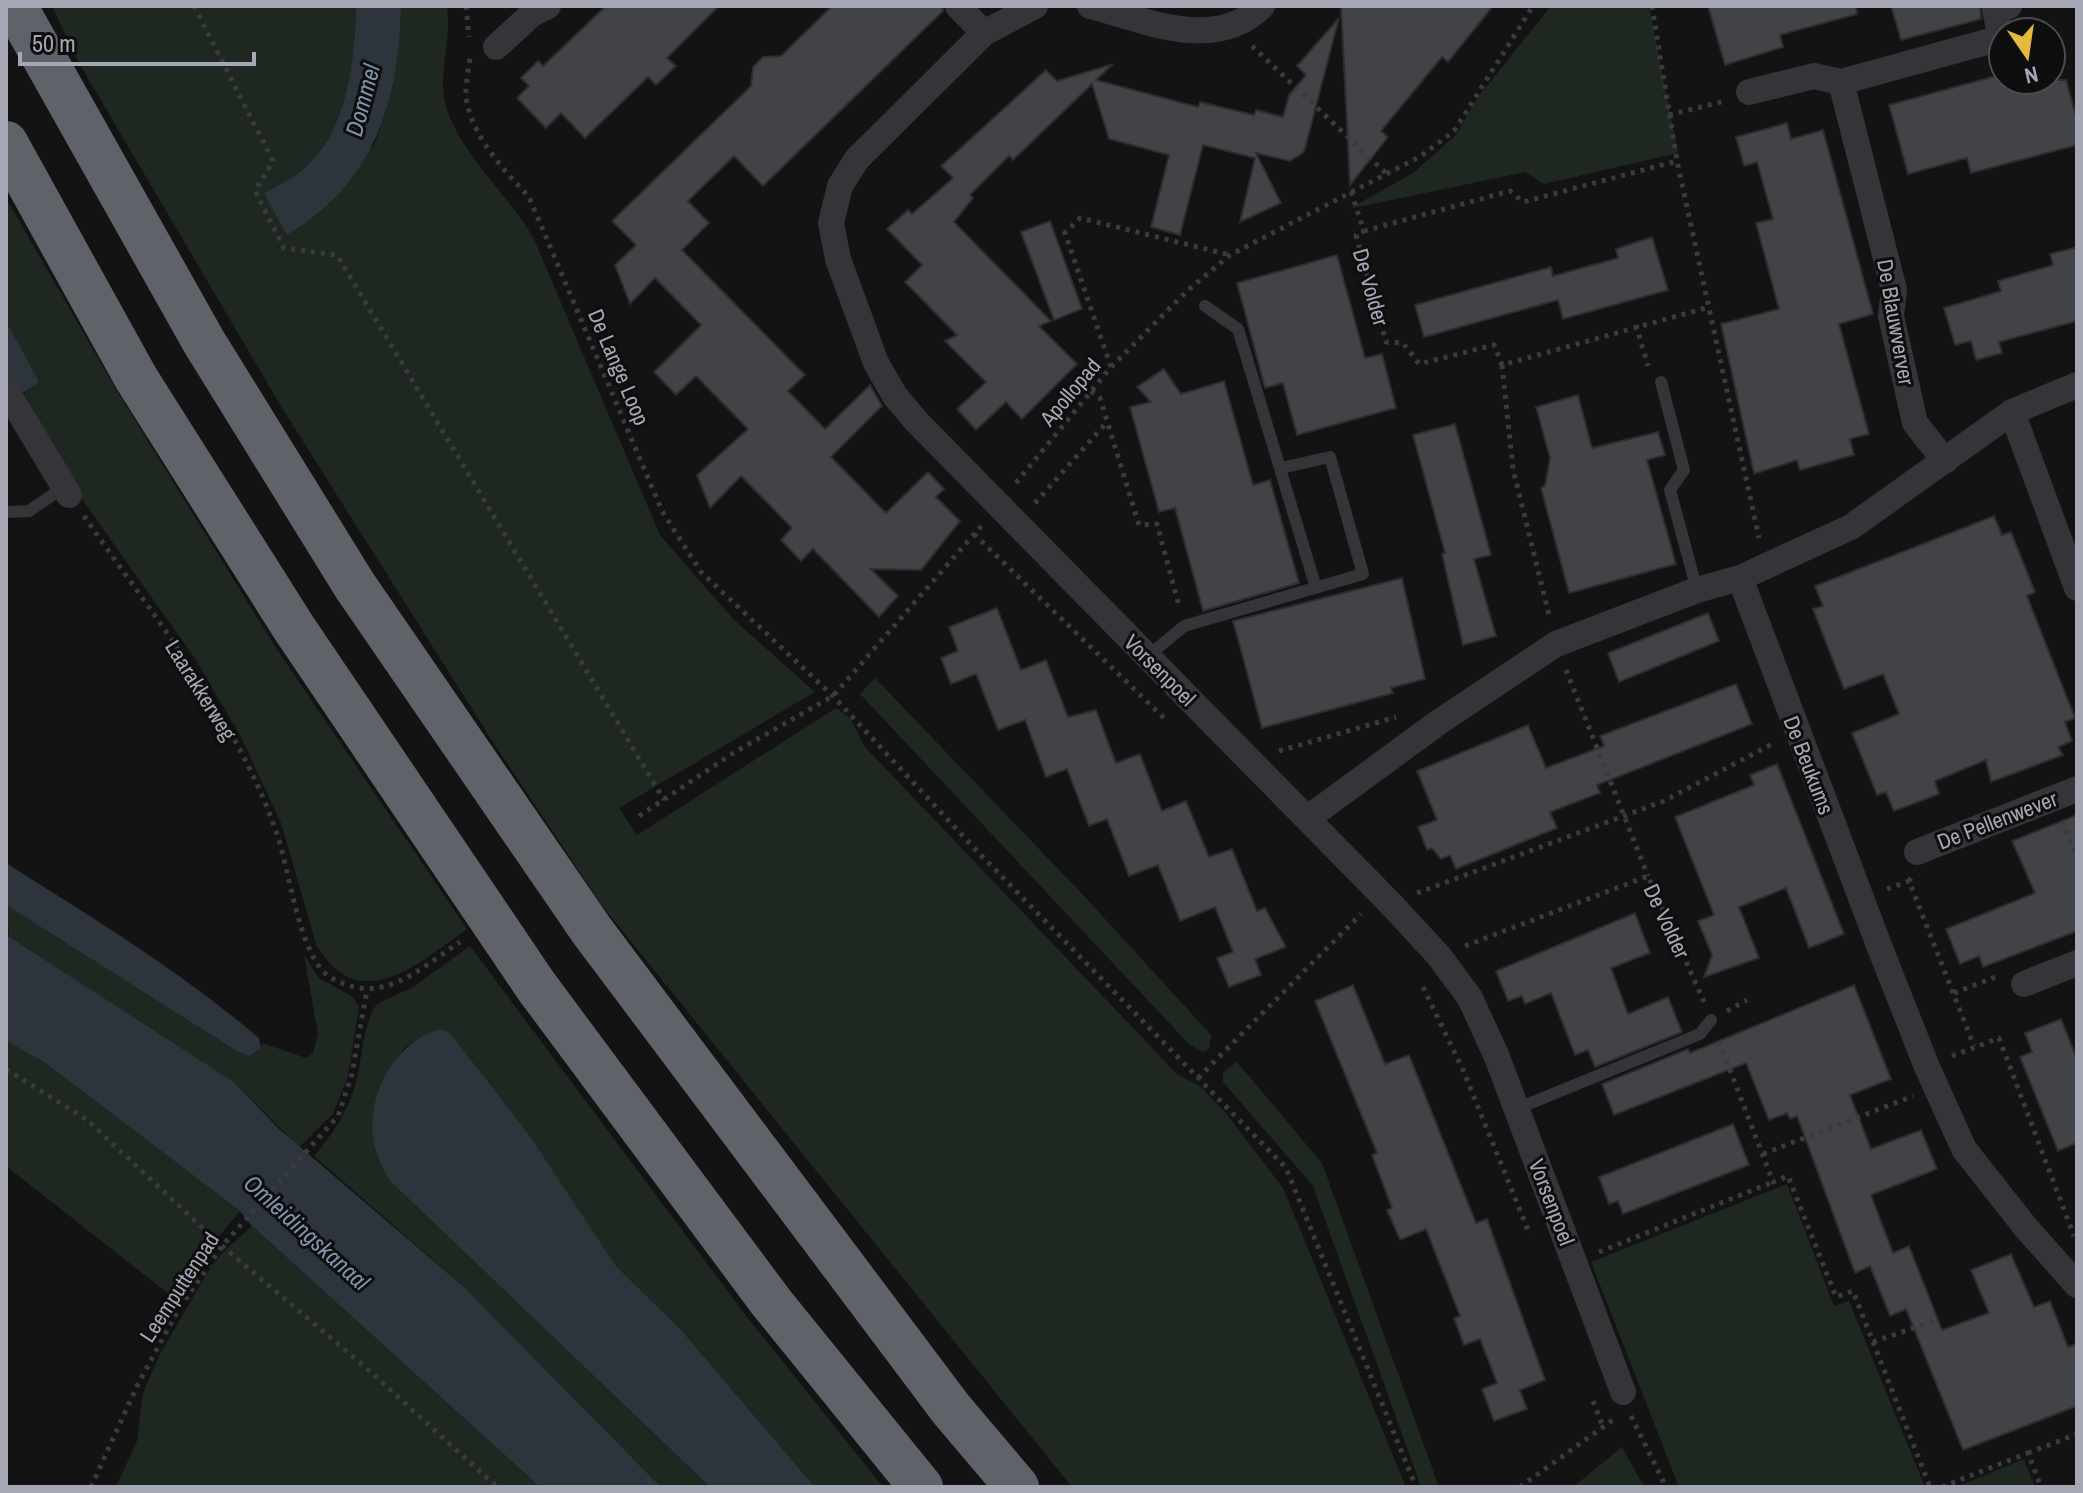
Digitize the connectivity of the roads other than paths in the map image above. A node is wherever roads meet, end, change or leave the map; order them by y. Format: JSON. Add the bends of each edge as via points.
{"nodes":[{"id":1,"x":15,"y":6,"type":"edge"},
{"id":2,"x":548,"y":6,"type":"edge"},
{"id":3,"x":958,"y":6,"type":"edge"},
{"id":4,"x":1035,"y":6,"type":"edge"},
{"id":5,"x":1090,"y":6,"type":"edge"},
{"id":6,"x":1262,"y":6,"type":"edge"},
{"id":7,"x":2009,"y":6,"type":"edge"},
{"id":8,"x":984,"y":33,"type":"junction"},
{"id":9,"x":496,"y":47,"type":"dead end"},
{"id":10,"x":1841,"y":82,"type":"junction"},
{"id":11,"x":1749,"y":92,"type":"road end"},
{"id":12,"x":6,"y":143,"type":"edge"},
{"id":13,"x":1205,"y":306,"type":"dead end"},
{"id":14,"x":1661,"y":382,"type":"road end"},
{"id":15,"x":2077,"y":385,"type":"edge"},
{"id":16,"x":11,"y":399,"type":"edge"},
{"id":17,"x":2012,"y":412,"type":"junction"},
{"id":18,"x":1945,"y":461,"type":"junction"},
{"id":19,"x":1281,"y":468,"type":"junction"},
{"id":20,"x":67,"y":491,"type":"joint"},
{"id":21,"x":6,"y":512,"type":"edge"},
{"id":22,"x":1740,"y":578,"type":"junction"},
{"id":23,"x":1316,"y":588,"type":"junction"},
{"id":24,"x":2077,"y":588,"type":"edge"},
{"id":25,"x":1697,"y":590,"type":"junction"},
{"id":26,"x":1147,"y":657,"type":"junction"},
{"id":27,"x":2077,"y":789,"type":"edge"},
{"id":28,"x":1308,"y":818,"type":"junction"},
{"id":29,"x":1917,"y":852,"type":"road end"},
{"id":30,"x":2077,"y":963,"type":"edge"},
{"id":31,"x":2024,"y":984,"type":"road end"},
{"id":32,"x":1711,"y":1020,"type":"road end"},
{"id":33,"x":1516,"y":1109,"type":"junction"},
{"id":34,"x":2077,"y":1285,"type":"edge"},
{"id":35,"x":1625,"y":1401,"type":"road end"},
{"id":36,"x":921,"y":1487,"type":"edge"},
{"id":37,"x":1017,"y":1487,"type":"edge"}],
"edges":[{"from":1,"to":37,"type":"highway","via":[[196,329],[364,598],[592,931],[951,1409]]},
{"from":2,"to":9,"type":"street"},
{"from":3,"to":8,"type":"street"},
{"from":4,"to":8,"type":"street","name":"Vorsenpoel"},
{"from":5,"to":6,"type":"street","via":[[1202,32],[1232,27]]},
{"from":7,"to":10,"type":"street","via":[[1995,10],[2001,38]]},
{"from":8,"to":26,"type":"street","name":"Vorsenpoel","via":[[857,159],[840,186],[831,223],[838,259],[876,363],[895,396]]},
{"from":10,"to":11,"type":"street","via":[[1814,76]]},
{"from":10,"to":18,"type":"street","name":"De Blauwverver","via":[[1894,290],[1891,316],[1915,423]]},
{"from":12,"to":36,"type":"highway","via":[[136,378],[294,628],[528,973],[771,1302]]},
{"from":13,"to":19,"type":"lane","via":[[1238,329]]},
{"from":14,"to":25,"type":"lane","via":[[1684,470],[1670,490]]},
{"from":15,"to":17,"type":"street"},
{"from":16,"to":20,"type":"street"},
{"from":17,"to":18,"type":"street"},
{"from":17,"to":24,"type":"street"},
{"from":18,"to":22,"type":"street","via":[[1851,527]]},
{"from":19,"to":23,"type":"lane"},
{"from":19,"to":23,"type":"lane","via":[[1330,457],[1363,574]]},
{"from":20,"to":21,"type":"lane","via":[[29,511]]},
{"from":22,"to":25,"type":"street"},
{"from":22,"to":34,"type":"street","name":"De Beukums","via":[[1931,1077],[1964,1149]]},
{"from":23,"to":26,"type":"lane","via":[[1184,626]]},
{"from":25,"to":28,"type":"street","via":[[1556,644]]},
{"from":26,"to":28,"type":"street","name":"Vorsenpoel"},
{"from":27,"to":29,"type":"street","name":"De Pellenwever"},
{"from":28,"to":33,"type":"street","name":"Vorsenpoel","via":[[1439,956],[1470,998]]},
{"from":30,"to":31,"type":"street"},
{"from":32,"to":33,"type":"lane","via":[[1700,1034]]},
{"from":33,"to":35,"type":"street","name":"Vorsenpoel"}]}
